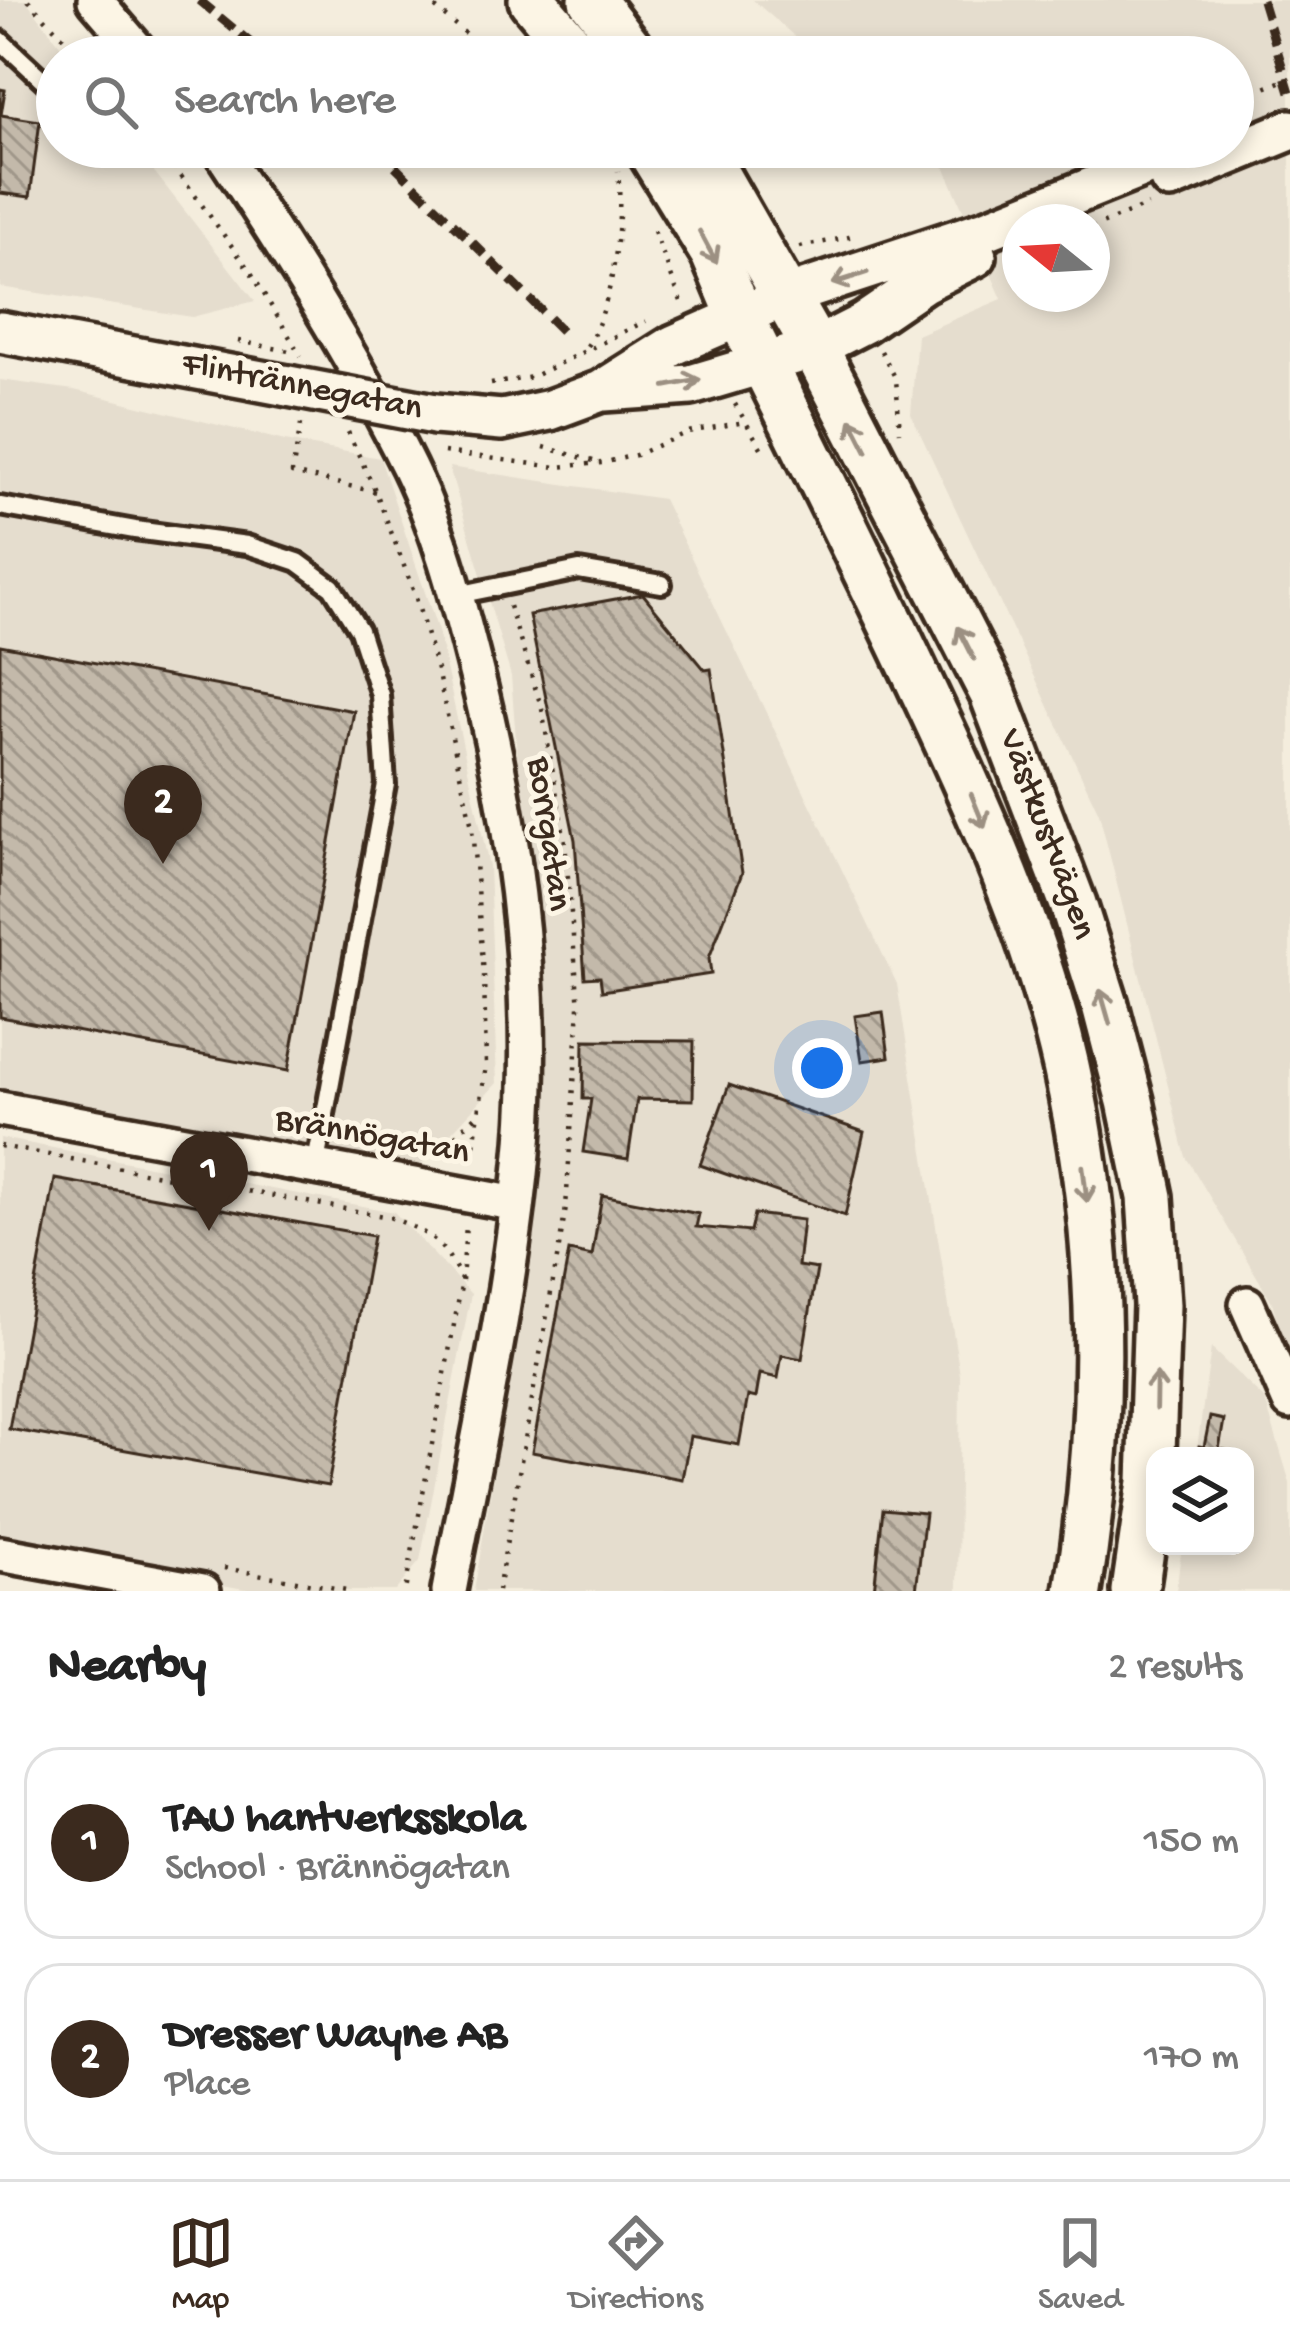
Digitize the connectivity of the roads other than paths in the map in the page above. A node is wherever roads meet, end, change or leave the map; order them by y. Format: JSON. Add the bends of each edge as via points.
{"nodes":[{"id":1,"x":95,"y":0,"type":"edge"},
{"id":2,"x":532,"y":0,"type":"edge"},
{"id":3,"x":592,"y":0,"type":"edge"},
{"id":4,"x":126,"y":36,"type":"edge"},
{"id":5,"x":562,"y":36,"type":"edge"},
{"id":6,"x":620,"y":36,"type":"edge"},
{"id":7,"x":0,"y":40,"type":"edge"},
{"id":8,"x":36,"y":73,"type":"edge"},
{"id":9,"x":1290,"y":108,"type":"edge"},
{"id":10,"x":1254,"y":123,"type":"edge"},
{"id":11,"x":1290,"y":130,"type":"edge"},
{"id":12,"x":1254,"y":144,"type":"edge"},
{"id":13,"x":232,"y":168,"type":"edge"},
{"id":14,"x":634,"y":168,"type":"edge"},
{"id":15,"x":712,"y":168,"type":"edge"},
{"id":16,"x":1146,"y":168,"type":"edge"},
{"id":17,"x":1195,"y":168,"type":"edge"},
{"id":18,"x":1104,"y":204,"type":"edge"},
{"id":19,"x":1002,"y":243,"type":"edge"},
{"id":20,"x":919,"y":269,"type":"junction"},
{"id":21,"x":786,"y":296,"type":"junction"},
{"id":22,"x":740,"y":316,"type":"junction"},
{"id":23,"x":0,"y":332,"type":"edge"},
{"id":24,"x":815,"y":348,"type":"junction"},
{"id":25,"x":763,"y":363,"type":"junction"},
{"id":26,"x":602,"y":391,"type":"junction"},
{"id":27,"x":0,"y":506,"type":"edge"},
{"id":28,"x":662,"y":584,"type":"dead end"},
{"id":29,"x":457,"y":595,"type":"junction"},
{"id":30,"x":0,"y":1109,"type":"edge"},
{"id":31,"x":315,"y":1168,"type":"junction"},
{"id":32,"x":517,"y":1204,"type":"junction"},
{"id":33,"x":1247,"y":1304,"type":"dead end"},
{"id":34,"x":1290,"y":1402,"type":"edge"},
{"id":35,"x":0,"y":1554,"type":"edge"},
{"id":36,"x":203,"y":1591,"type":"edge"},
{"id":37,"x":449,"y":1591,"type":"edge"},
{"id":38,"x":1078,"y":1591,"type":"edge"},
{"id":39,"x":1135,"y":1591,"type":"edge"}],
"edges":[{"from":1,"to":4,"type":"street"},
{"from":2,"to":5,"type":"main road"},
{"from":3,"to":6,"type":"main road"},
{"from":7,"to":8,"type":"lane"},
{"from":9,"to":10,"type":"street"},
{"from":11,"to":12,"type":"street"},
{"from":13,"to":29,"type":"street","name":"Borrgatan","via":[[410,469]]},
{"from":14,"to":22,"type":"main road","name":"Västkustvägen","one_way":true,"via":[[714,254]]},
{"from":15,"to":21,"type":"main road","name":"Västkustvägen"},
{"from":16,"to":20,"type":"street"},
{"from":17,"to":18,"type":"street"},
{"from":19,"to":20,"type":"street"},
{"from":20,"to":21,"type":"street","name":"Flintrännegatan","one_way":true},
{"from":20,"to":24,"type":"street","name":"Flintrännegatan","via":[[864,323]]},
{"from":21,"to":22,"type":"street","name":"Flintrännegatan"},
{"from":21,"to":24,"type":"main road","name":"Västkustvägen"},
{"from":22,"to":25,"type":"main road","name":"Västkustvägen"},
{"from":22,"to":26,"type":"street","name":"Flintrännegatan","via":[[674,344]]},
{"from":23,"to":26,"type":"street","name":"Flintrännegatan","bridge":true,"via":[[288,386],[440,433]]},
{"from":24,"to":25,"type":"street","name":"Flintrännegatan"},
{"from":39,"to":24,"type":"main road","name":"Västkustvägen","one_way":true,"via":[[1151,1482],[1156,1305],[1150,1197],[1130,1101],[1072,904],[993,694]]},
{"from":26,"to":25,"type":"street","name":"Flintrännegatan","one_way":true,"via":[[691,385]]},
{"from":25,"to":38,"type":"main road","name":"Västkustvägen","one_way":true,"via":[[965,780],[1066,1064],[1100,1336],[1100,1413]]},
{"from":27,"to":31,"type":"lane","via":[[247,544],[298,562],[332,587],[359,630],[380,695],[386,784]]},
{"from":28,"to":29,"type":"lane","via":[[579,570]]},
{"from":29,"to":32,"type":"street","name":"Borrgatan","via":[[498,755],[516,871],[527,1075]]},
{"from":30,"to":31,"type":"street","name":"Brännögatan"},
{"from":31,"to":32,"type":"street","name":"Brännögatan"},
{"from":32,"to":37,"type":"street","name":"Borrgatan"},
{"from":33,"to":34,"type":"street"},
{"from":35,"to":36,"type":"street"}]}
